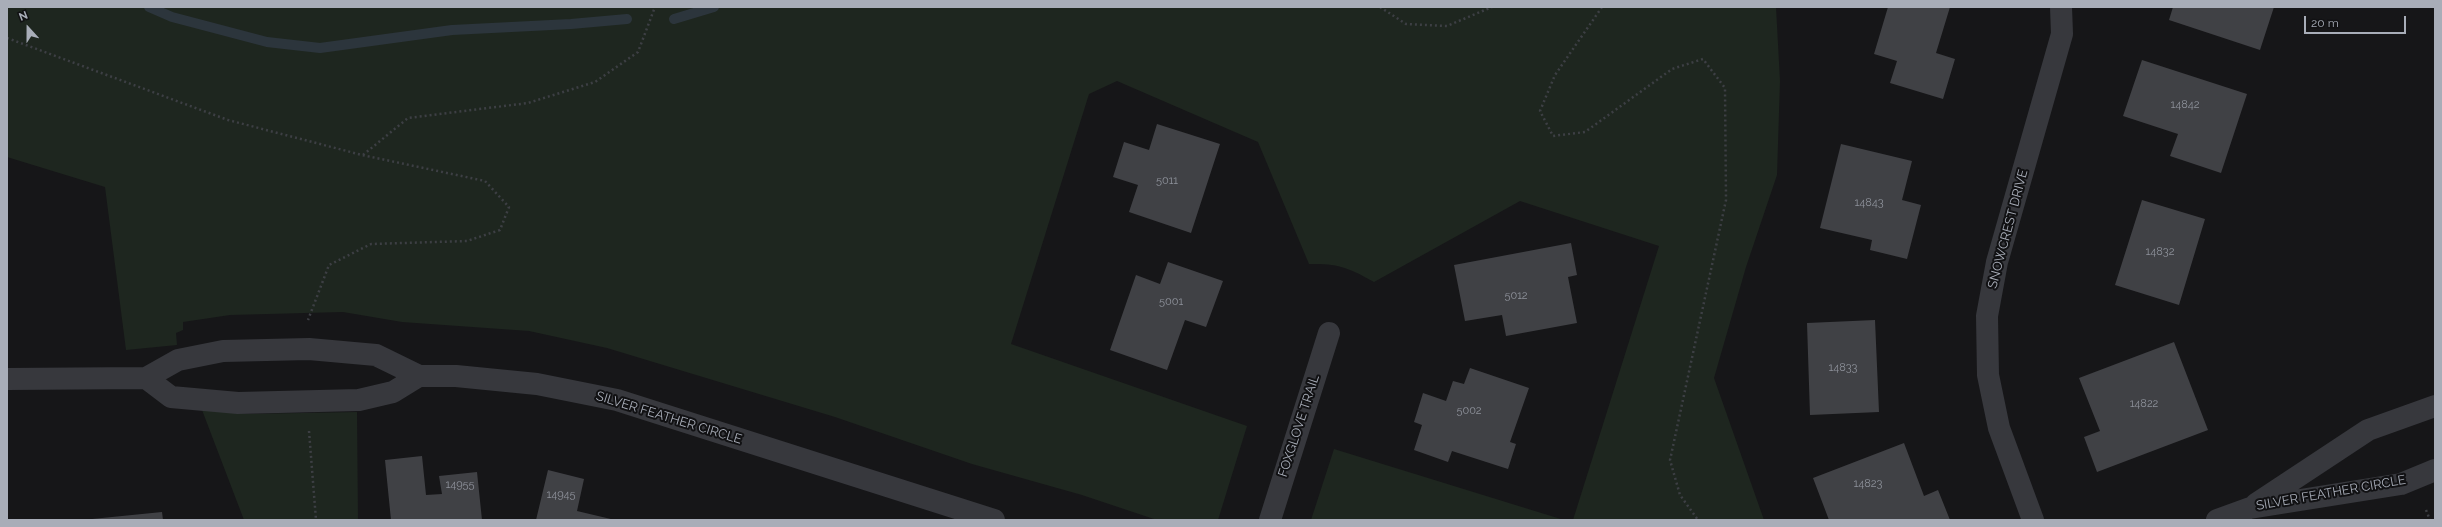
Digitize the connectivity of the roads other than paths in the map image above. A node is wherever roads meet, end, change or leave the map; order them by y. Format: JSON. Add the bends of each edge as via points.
{"nodes":[{"id":1,"x":2060,"y":7,"type":"edge"},
{"id":2,"x":1329,"y":333,"type":"dead end"},
{"id":3,"x":419,"y":376,"type":"junction"},
{"id":4,"x":146,"y":378,"type":"junction"},
{"id":5,"x":7,"y":379,"type":"edge"},
{"id":6,"x":2435,"y":406,"type":"edge"},
{"id":7,"x":2435,"y":470,"type":"edge"},
{"id":8,"x":2250,"y":508,"type":"junction"},
{"id":9,"x":994,"y":520,"type":"edge"},
{"id":10,"x":1270,"y":520,"type":"edge"},
{"id":11,"x":2032,"y":520,"type":"edge"},
{"id":12,"x":2217,"y":520,"type":"edge"}],
"edges":[{"from":1,"to":11,"type":"street","name":"SNOWCREST DRIVE","via":[[2062,34],[1997,262],[1987,316],[1988,375],[1999,428]]},
{"from":2,"to":10,"type":"street","name":"FOXGLOVE TRAIL"},
{"from":3,"to":4,"type":"street","name":"SILVER FEATHER CIRCLE","via":[[376,356],[309,349],[223,351],[178,360]]},
{"from":3,"to":4,"type":"street","via":[[393,392],[359,400],[238,403],[171,396]]},
{"from":3,"to":9,"type":"street","name":"SILVER FEATHER CIRCLE","via":[[456,376],[537,384],[616,400]]},
{"from":4,"to":5,"type":"street","name":"SILVER FEATHER CIRCLE"},
{"from":6,"to":8,"type":"street","name":"SILVER FEATHER CIRCLE","via":[[2368,430]]},
{"from":7,"to":8,"type":"street","name":"SILVER FEATHER CIRCLE","via":[[2401,484]]},
{"from":8,"to":12,"type":"street","name":"SILVER FEATHER CIRCLE"}]}
